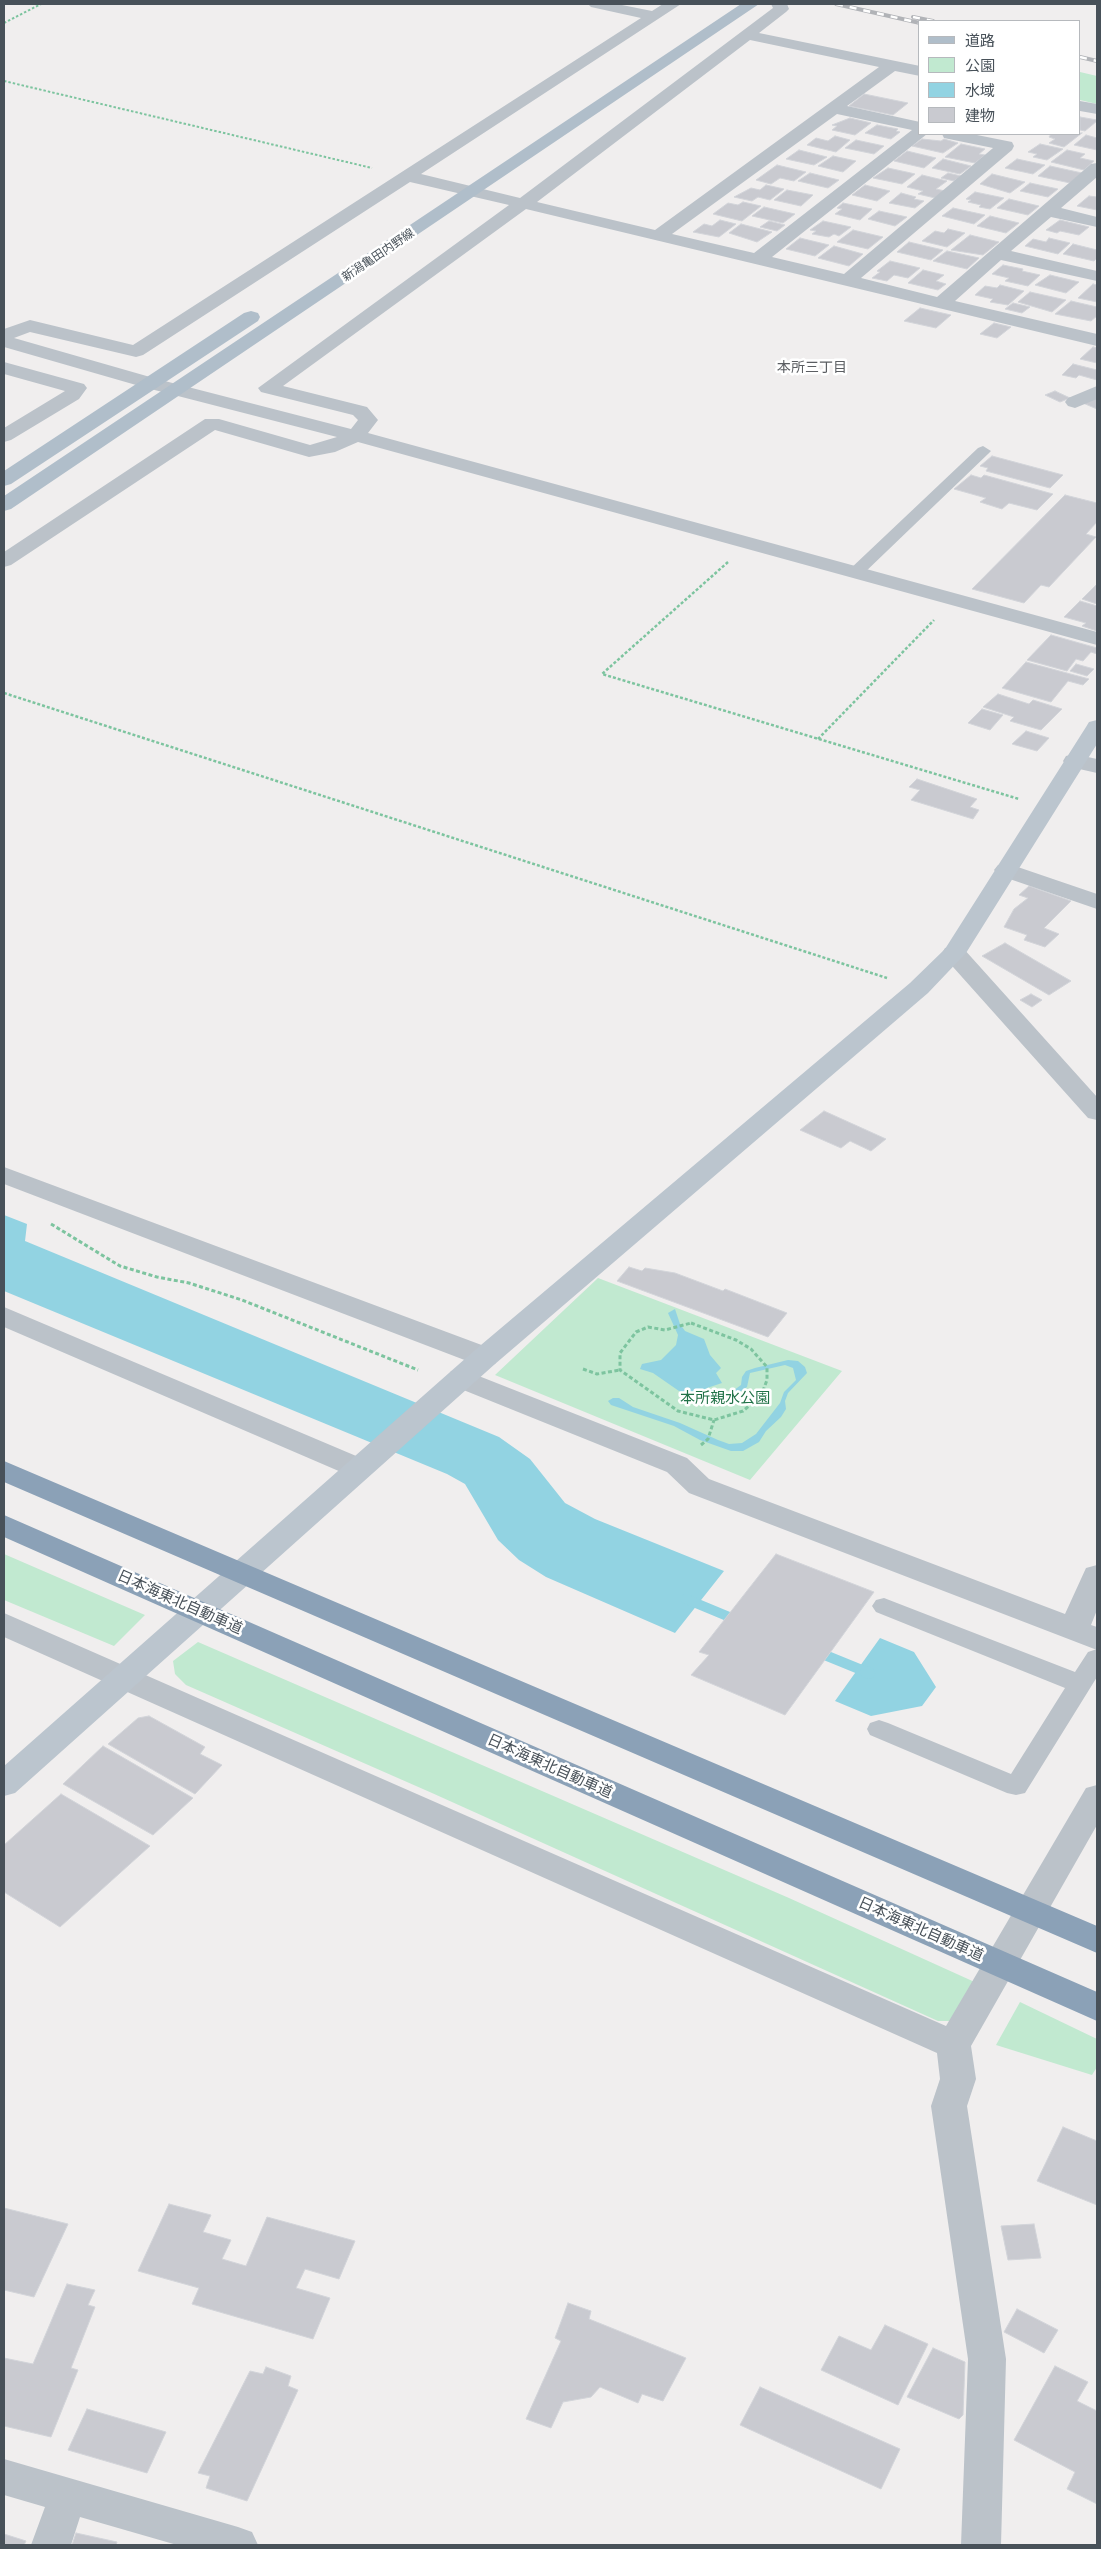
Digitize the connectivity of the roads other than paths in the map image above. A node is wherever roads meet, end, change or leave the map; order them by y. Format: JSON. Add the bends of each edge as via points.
{"nodes":[{"id":1,"x":596,"y":4,"type":"edge"},
{"id":2,"x":673,"y":4,"type":"edge"},
{"id":3,"x":751,"y":4,"type":"edge"},
{"id":4,"x":779,"y":4,"type":"edge"},
{"id":5,"x":654,"y":16,"type":"junction"},
{"id":6,"x":747,"y":35,"type":"junction"},
{"id":7,"x":892,"y":65,"type":"junction"},
{"id":8,"x":918,"y":71,"type":"edge"},
{"id":9,"x":1081,"y":106,"type":"edge"},
{"id":10,"x":834,"y":108,"type":"junction"},
{"id":11,"x":1097,"y":109,"type":"edge"},
{"id":12,"x":918,"y":127,"type":"edge"},
{"id":13,"x":531,"y":131,"type":"dead end"},
{"id":14,"x":918,"y":134,"type":"edge"},
{"id":15,"x":955,"y":135,"type":"edge"},
{"id":16,"x":1020,"y":135,"type":"edge"},
{"id":17,"x":1006,"y":146,"type":"junction"},
{"id":18,"x":1097,"y":168,"type":"edge"},
{"id":19,"x":406,"y":176,"type":"junction"},
{"id":20,"x":449,"y":186,"type":"junction"},
{"id":21,"x":473,"y":192,"type":"junction"},
{"id":22,"x":521,"y":205,"type":"junction"},
{"id":23,"x":1050,"y":212,"type":"junction"},
{"id":24,"x":399,"y":219,"type":"dead end"},
{"id":25,"x":1097,"y":222,"type":"edge"},
{"id":26,"x":657,"y":236,"type":"junction"},
{"id":27,"x":1000,"y":254,"type":"junction"},
{"id":28,"x":757,"y":260,"type":"junction"},
{"id":29,"x":1097,"y":276,"type":"edge"},
{"id":30,"x":846,"y":282,"type":"junction"},
{"id":31,"x":941,"y":303,"type":"junction"},
{"id":32,"x":266,"y":307,"type":"dead end"},
{"id":33,"x":4,"y":336,"type":"edge"},
{"id":34,"x":1097,"y":340,"type":"edge"},
{"id":35,"x":4,"y":341,"type":"edge"},
{"id":36,"x":4,"y":368,"type":"edge"},
{"id":37,"x":150,"y":383,"type":"junction"},
{"id":38,"x":176,"y":390,"type":"junction"},
{"id":39,"x":1097,"y":392,"type":"edge"},
{"id":40,"x":1075,"y":402,"type":"dead end"},
{"id":41,"x":4,"y":436,"type":"edge"},
{"id":42,"x":356,"y":436,"type":"junction"},
{"id":43,"x":983,"y":451,"type":"dead end"},
{"id":44,"x":4,"y":480,"type":"edge"},
{"id":45,"x":4,"y":505,"type":"edge"},
{"id":46,"x":4,"y":562,"type":"edge"},
{"id":47,"x":855,"y":573,"type":"junction"},
{"id":48,"x":1097,"y":639,"type":"edge"},
{"id":49,"x":1097,"y":727,"type":"edge"},
{"id":50,"x":1074,"y":761,"type":"junction"},
{"id":51,"x":1097,"y":766,"type":"edge"},
{"id":52,"x":1006,"y":870,"type":"junction"},
{"id":53,"x":1097,"y":902,"type":"edge"},
{"id":54,"x":954,"y":953,"type":"junction"},
{"id":55,"x":1097,"y":1112,"type":"edge"},
{"id":56,"x":4,"y":1175,"type":"edge"},
{"id":57,"x":4,"y":1316,"type":"edge"},
{"id":58,"x":485,"y":1357,"type":"junction"},
{"id":59,"x":462,"y":1378,"type":"junction"},
{"id":60,"x":358,"y":1468,"type":"junction"},
{"id":61,"x":4,"y":1471,"type":"edge"},
{"id":62,"x":4,"y":1525,"type":"edge"},
{"id":63,"x":1097,"y":1576,"type":"edge"},
{"id":64,"x":884,"y":1606,"type":"dead end"},
{"id":65,"x":4,"y":1624,"type":"edge"},
{"id":66,"x":1085,"y":1634,"type":"edge"},
{"id":67,"x":1097,"y":1658,"type":"edge"},
{"id":68,"x":124,"y":1678,"type":"junction"},
{"id":69,"x":1080,"y":1684,"type":"junction"},
{"id":70,"x":879,"y":1729,"type":"dead end"},
{"id":71,"x":4,"y":1784,"type":"edge"},
{"id":72,"x":1097,"y":1797,"type":"edge"},
{"id":73,"x":1097,"y":1940,"type":"edge"},
{"id":74,"x":1097,"y":2006,"type":"edge"},
{"id":75,"x":953,"y":2045,"type":"junction"},
{"id":76,"x":4,"y":2477,"type":"edge"},
{"id":77,"x":68,"y":2496,"type":"junction"},
{"id":78,"x":50,"y":2545,"type":"edge"},
{"id":79,"x":238,"y":2545,"type":"edge"},
{"id":80,"x":981,"y":2545,"type":"edge"}],
"edges":[{"from":1,"to":5,"type":"street"},
{"from":2,"to":5,"type":"street"},
{"from":3,"to":21,"type":"main road","name":"新潟亀田内野線"},
{"from":4,"to":6,"type":"street","via":[[781,9]]},
{"from":5,"to":19,"type":"street"},
{"from":6,"to":7,"type":"street"},
{"from":6,"to":22,"type":"street"},
{"from":7,"to":8,"type":"street"},
{"from":7,"to":10,"type":"street"},
{"from":9,"to":11,"type":"street"},
{"from":10,"to":12,"type":"street"},
{"from":10,"to":26,"type":"street"},
{"from":13,"to":20,"type":"main road","name":"新潟亀田内野線"},
{"from":14,"to":28,"type":"street"},
{"from":15,"to":17,"type":"street"},
{"from":16,"to":17,"type":"street"},
{"from":17,"to":30,"type":"street"},
{"from":18,"to":23,"type":"street"},
{"from":19,"to":20,"type":"street"},
{"from":19,"to":33,"type":"street","via":[[136,352],[37,327],[18,329]]},
{"from":20,"to":21,"type":"street"},
{"from":20,"to":24,"type":"main road","name":"新潟亀田内野線"},
{"from":21,"to":22,"type":"street"},
{"from":21,"to":38,"type":"main road","name":"新潟亀田内野線"},
{"from":22,"to":26,"type":"street"},
{"from":22,"to":42,"type":"street","via":[[268,388],[360,411],[368,420]]},
{"from":23,"to":25,"type":"street"},
{"from":23,"to":27,"type":"street"},
{"from":26,"to":28,"type":"street"},
{"from":27,"to":29,"type":"street"},
{"from":27,"to":31,"type":"street"},
{"from":28,"to":30,"type":"street"},
{"from":30,"to":31,"type":"street"},
{"from":31,"to":34,"type":"street"},
{"from":32,"to":37,"type":"main road"},
{"from":35,"to":37,"type":"street"},
{"from":36,"to":41,"type":"street","via":[[76,388],[72,395]]},
{"from":37,"to":38,"type":"street"},
{"from":37,"to":44,"type":"main road"},
{"from":38,"to":42,"type":"street"},
{"from":38,"to":45,"type":"main road","name":"新潟亀田内野線"},
{"from":39,"to":40,"type":"street"},
{"from":42,"to":46,"type":"street","via":[[328,448],[309,451],[212,423]]},
{"from":42,"to":47,"type":"street"},
{"from":43,"to":47,"type":"lane"},
{"from":47,"to":48,"type":"street"},
{"from":49,"to":50,"type":"street"},
{"from":50,"to":51,"type":"street"},
{"from":50,"to":52,"type":"street"},
{"from":52,"to":53,"type":"street"},
{"from":52,"to":54,"type":"street"},
{"from":54,"to":55,"type":"street"},
{"from":54,"to":58,"type":"street","via":[[919,988]]},
{"from":56,"to":58,"type":"street"},
{"from":57,"to":60,"type":"street"},
{"from":58,"to":59,"type":"street"},
{"from":59,"to":60,"type":"street"},
{"from":59,"to":66,"type":"street","via":[[677,1465],[699,1486]]},
{"from":60,"to":68,"type":"street"},
{"from":61,"to":73,"type":"highway"},
{"from":62,"to":74,"type":"highway","name":"日本海東北自動車道"},
{"from":63,"to":66,"type":"street"},
{"from":64,"to":69,"type":"lane"},
{"from":65,"to":68,"type":"street"},
{"from":67,"to":69,"type":"lane"},
{"from":68,"to":71,"type":"street"},
{"from":68,"to":75,"type":"street"},
{"from":69,"to":70,"type":"lane","via":[[1016,1786]]},
{"from":72,"to":75,"type":"street"},
{"from":75,"to":80,"type":"street","via":[[958,2079],[949,2106],[972,2241],[987,2359]]},
{"from":76,"to":77,"type":"street"},
{"from":77,"to":78,"type":"street"},
{"from":77,"to":79,"type":"street"}]}
